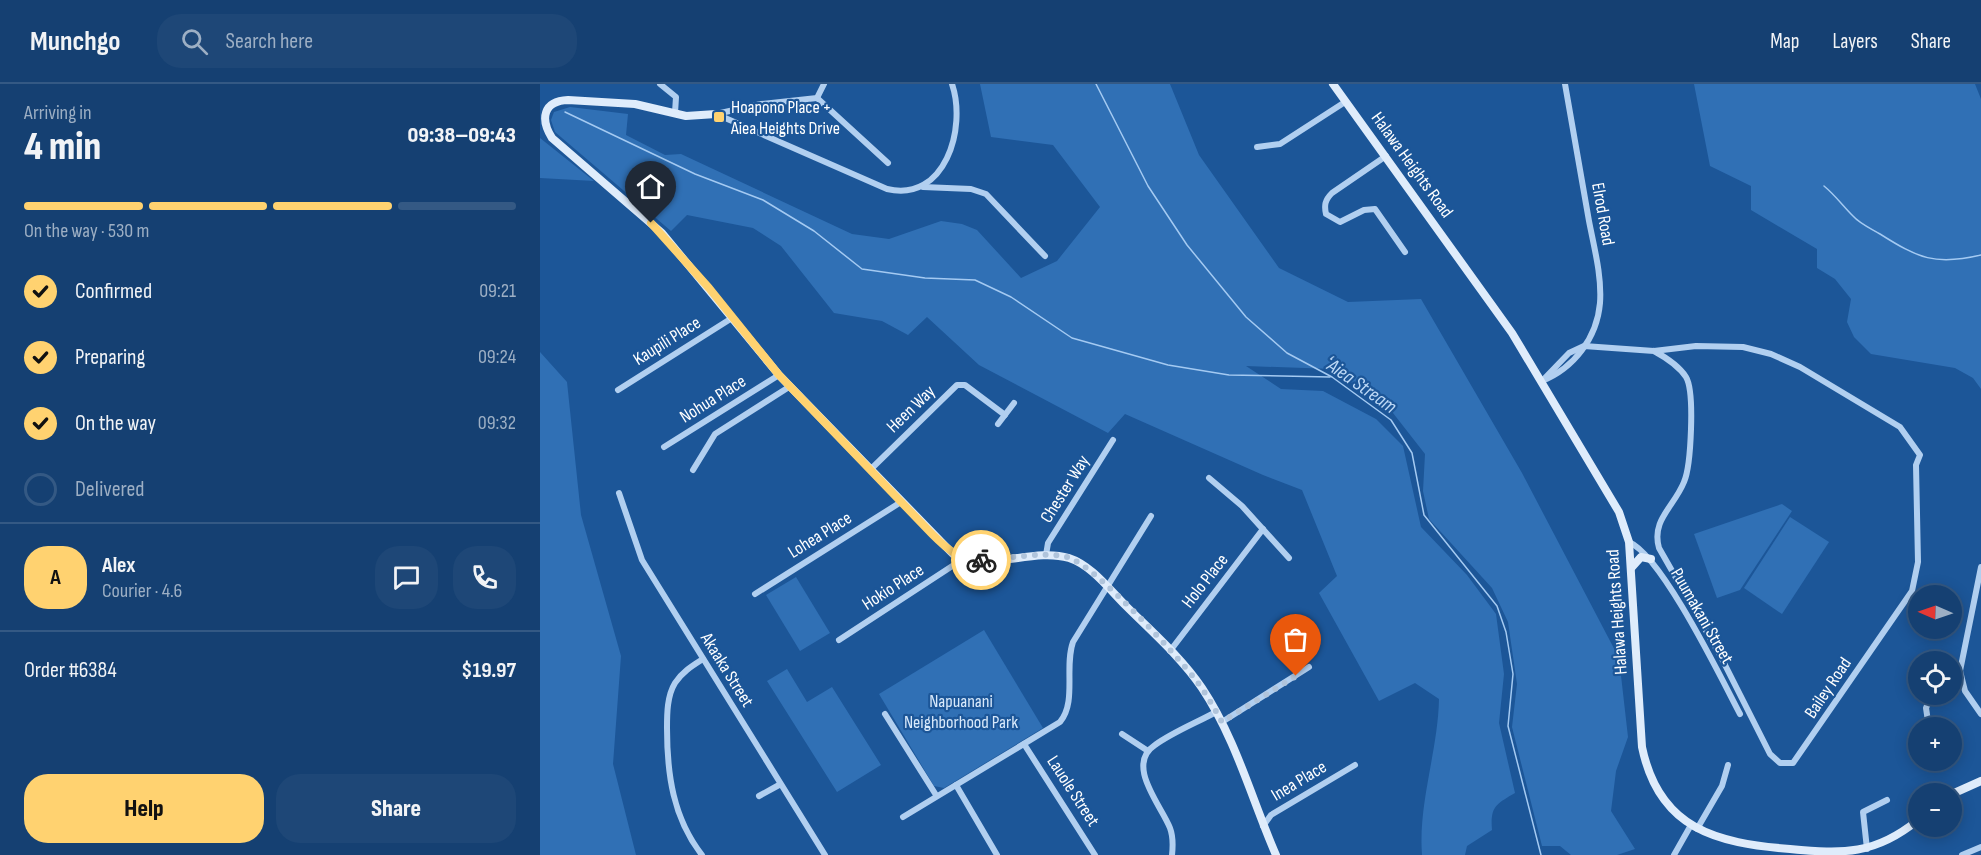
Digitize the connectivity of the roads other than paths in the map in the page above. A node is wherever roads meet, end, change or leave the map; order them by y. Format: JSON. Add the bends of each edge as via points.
{"nodes":[{"id":1,"x":660,"y":84,"type":"edge"},
{"id":2,"x":824,"y":84,"type":"edge"},
{"id":3,"x":952,"y":84,"type":"edge"},
{"id":4,"x":1333,"y":84,"type":"edge"},
{"id":5,"x":1565,"y":84,"type":"edge"},
{"id":6,"x":817,"y":98,"type":"junction"},
{"id":7,"x":1345,"y":102,"type":"junction"},
{"id":8,"x":675,"y":113,"type":"junction"},
{"id":9,"x":716,"y":114,"type":"junction"},
{"id":10,"x":1257,"y":147,"type":"dead end"},
{"id":11,"x":1386,"y":156,"type":"junction"},
{"id":12,"x":888,"y":163,"type":"dead end"},
{"id":13,"x":923,"y":187,"type":"junction"},
{"id":14,"x":1405,"y":252,"type":"dead end"},
{"id":15,"x":1045,"y":256,"type":"dead end"},
{"id":16,"x":732,"y":318,"type":"junction"},
{"id":17,"x":1584,"y":346,"type":"junction"},
{"id":18,"x":1654,"y":351,"type":"junction"},
{"id":19,"x":779,"y":375,"type":"junction"},
{"id":20,"x":1542,"y":381,"type":"junction"},
{"id":21,"x":789,"y":387,"type":"junction"},
{"id":22,"x":618,"y":390,"type":"dead end"},
{"id":23,"x":1014,"y":403,"type":"dead end"},
{"id":24,"x":1005,"y":416,"type":"junction"},
{"id":25,"x":998,"y":424,"type":"dead end"},
{"id":26,"x":1113,"y":440,"type":"dead end"},
{"id":27,"x":664,"y":447,"type":"dead end"},
{"id":28,"x":693,"y":470,"type":"dead end"},
{"id":29,"x":870,"y":470,"type":"junction"},
{"id":30,"x":1209,"y":478,"type":"dead end"},
{"id":31,"x":619,"y":493,"type":"dead end"},
{"id":32,"x":902,"y":502,"type":"junction"},
{"id":33,"x":1151,"y":516,"type":"dead end"},
{"id":34,"x":1263,"y":530,"type":"junction"},
{"id":35,"x":1629,"y":542,"type":"junction"},
{"id":36,"x":1046,"y":555,"type":"junction"},
{"id":37,"x":1289,"y":558,"type":"dead end"},
{"id":38,"x":963,"y":559,"type":"junction"},
{"id":39,"x":1651,"y":559,"type":"junction"},
{"id":40,"x":1631,"y":567,"type":"junction"},
{"id":41,"x":1981,"y":567,"type":"edge"},
{"id":42,"x":1108,"y":588,"type":"junction"},
{"id":43,"x":755,"y":594,"type":"dead end"},
{"id":44,"x":839,"y":640,"type":"dead end"},
{"id":45,"x":1170,"y":651,"type":"junction"},
{"id":46,"x":703,"y":659,"type":"junction"},
{"id":47,"x":1962,"y":661,"type":"edge"},
{"id":48,"x":1309,"y":667,"type":"dead end"},
{"id":49,"x":1962,"y":679,"type":"edge"},
{"id":50,"x":1216,"y":712,"type":"junction"},
{"id":51,"x":885,"y":714,"type":"dead end"},
{"id":52,"x":1740,"y":714,"type":"dead end"},
{"id":53,"x":1981,"y":714,"type":"edge"},
{"id":54,"x":1222,"y":722,"type":"junction"},
{"id":55,"x":1122,"y":734,"type":"dead end"},
{"id":56,"x":1024,"y":744,"type":"junction"},
{"id":57,"x":1148,"y":751,"type":"junction"},
{"id":58,"x":1355,"y":765,"type":"dead end"},
{"id":59,"x":1728,"y":765,"type":"dead end"},
{"id":60,"x":1981,"y":781,"type":"edge"},
{"id":61,"x":779,"y":785,"type":"junction"},
{"id":62,"x":956,"y":785,"type":"junction"},
{"id":63,"x":1962,"y":790,"type":"edge"},
{"id":64,"x":936,"y":795,"type":"junction"},
{"id":65,"x":759,"y":796,"type":"dead end"},
{"id":66,"x":1887,"y":800,"type":"dead end"},
{"id":67,"x":903,"y":817,"type":"dead end"},
{"id":68,"x":1263,"y":826,"type":"junction"},
{"id":69,"x":1694,"y":827,"type":"junction"},
{"id":70,"x":1908,"y":828,"type":"edge"},
{"id":71,"x":1981,"y":848,"type":"edge"},
{"id":72,"x":1867,"y":850,"type":"junction"},
{"id":73,"x":702,"y":855,"type":"edge"},
{"id":74,"x":825,"y":855,"type":"edge"},
{"id":75,"x":997,"y":855,"type":"edge"},
{"id":76,"x":1095,"y":855,"type":"edge"},
{"id":77,"x":1172,"y":855,"type":"edge"},
{"id":78,"x":1276,"y":855,"type":"edge"},
{"id":79,"x":1674,"y":855,"type":"edge"},
{"id":80,"x":1962,"y":855,"type":"edge"}],
"edges":[{"from":1,"to":8,"type":"street","via":[[676,97]]},
{"from":2,"to":6,"type":"street"},
{"from":3,"to":13,"type":"street","via":[[957,102],[955,136],[936,175]]},
{"from":4,"to":7,"type":"street","name":"Halawa Heights Road"},
{"from":5,"to":17,"type":"street","name":"Elrod Road","via":[[1600,286],[1597,318]]},
{"from":6,"to":9,"type":"street"},
{"from":6,"to":12,"type":"street"},
{"from":7,"to":10,"type":"street","via":[[1280,144]]},
{"from":7,"to":11,"type":"street","name":"Halawa Heights Road"},
{"from":8,"to":9,"type":"street"},
{"from":8,"to":16,"type":"street","via":[[635,104],[558,100],[543,117],[552,138],[662,233]]},
{"from":9,"to":13,"type":"street","via":[[887,189],[898,192]]},
{"from":11,"to":14,"type":"street","via":[[1332,193],[1326,199],[1326,214],[1340,222],[1375,208]]},
{"from":11,"to":20,"type":"street","name":"Halawa Heights Road"},
{"from":13,"to":15,"type":"street","via":[[971,189],[986,194]]},
{"from":16,"to":19,"type":"street"},
{"from":16,"to":22,"type":"street","name":"Kaupili Place"},
{"from":17,"to":18,"type":"street","name":"Bailey Road"},
{"from":17,"to":20,"type":"street","via":[[1569,353]]},
{"from":18,"to":18,"type":"street","name":"Bailey Road","via":[[1686,377],[1691,396],[1688,469],[1684,484],[1657,527],[1659,548],[1770,754],[1780,763],[1793,763],[1911,591],[1918,562],[1916,465],[1920,455],[1900,427],[1771,354],[1730,346]]},
{"from":19,"to":21,"type":"street"},
{"from":19,"to":27,"type":"street","name":"Nohua Place"},
{"from":20,"to":35,"type":"street","name":"Halawa Heights Road","via":[[1619,512]]},
{"from":21,"to":28,"type":"street","via":[[715,434]]},
{"from":21,"to":29,"type":"street"},
{"from":23,"to":24,"type":"street"},
{"from":24,"to":25,"type":"street"},
{"from":24,"to":29,"type":"street","name":"Heen Way","via":[[965,385],[957,386]]},
{"from":26,"to":36,"type":"street","name":"Chester Way","via":[[1048,543]]},
{"from":29,"to":32,"type":"street"},
{"from":30,"to":34,"type":"street"},
{"from":31,"to":46,"type":"street","name":"Akaaka Street","via":[[642,560]]},
{"from":32,"to":38,"type":"street","via":[[941,543]]},
{"from":32,"to":43,"type":"street","name":"Lohea Place"},
{"from":33,"to":42,"type":"street"},
{"from":34,"to":37,"type":"street"},
{"from":34,"to":45,"type":"street","name":"Holo Place"},
{"from":35,"to":39,"type":"street","name":"Puumakani Street"},
{"from":35,"to":40,"type":"street","name":"Halawa Heights Road"},
{"from":36,"to":38,"type":"street"},
{"from":36,"to":42,"type":"street","via":[[1080,563]]},
{"from":38,"to":44,"type":"street","name":"Hokio Place"},
{"from":39,"to":40,"type":"street","via":[[1641,557]]},
{"from":39,"to":52,"type":"street","name":"Puumakani Street"},
{"from":40,"to":69,"type":"street","name":"Halawa Heights Road","via":[[1646,763],[1662,797]]},
{"from":41,"to":47,"type":"street"},
{"from":42,"to":45,"type":"street"},
{"from":42,"to":56,"type":"street","via":[[1081,628],[1068,657],[1070,702],[1065,716]]},
{"from":45,"to":50,"type":"street","via":[[1198,683]]},
{"from":46,"to":61,"type":"street","name":"Akaaka Street"},
{"from":46,"to":73,"type":"street","via":[[674,684],[667,723],[673,796]]},
{"from":48,"to":54,"type":"street"},
{"from":49,"to":53,"type":"street","via":[[1965,691]]},
{"from":50,"to":54,"type":"street"},
{"from":50,"to":57,"type":"street"},
{"from":51,"to":64,"type":"street"},
{"from":54,"to":68,"type":"street"},
{"from":55,"to":57,"type":"street"},
{"from":56,"to":62,"type":"street"},
{"from":56,"to":76,"type":"street","name":"Lauole Street"},
{"from":57,"to":77,"type":"street","via":[[1143,772],[1170,829]]},
{"from":58,"to":68,"type":"street","name":"Inea Place","via":[[1270,816]]},
{"from":59,"to":69,"type":"street","via":[[1722,786]]},
{"from":60,"to":63,"type":"street"},
{"from":61,"to":65,"type":"street"},
{"from":61,"to":74,"type":"street","name":"Akaaka Street"},
{"from":62,"to":64,"type":"street"},
{"from":62,"to":75,"type":"street"},
{"from":64,"to":67,"type":"street"},
{"from":66,"to":72,"type":"street","via":[[1863,812]]},
{"from":68,"to":78,"type":"street"},
{"from":69,"to":72,"type":"street","name":"Halawa Heights Road","via":[[1714,837],[1747,845],[1831,853]]},
{"from":69,"to":79,"type":"street"},
{"from":70,"to":72,"type":"street","name":"Halawa Heights Road"},
{"from":71,"to":80,"type":"street"}]}
